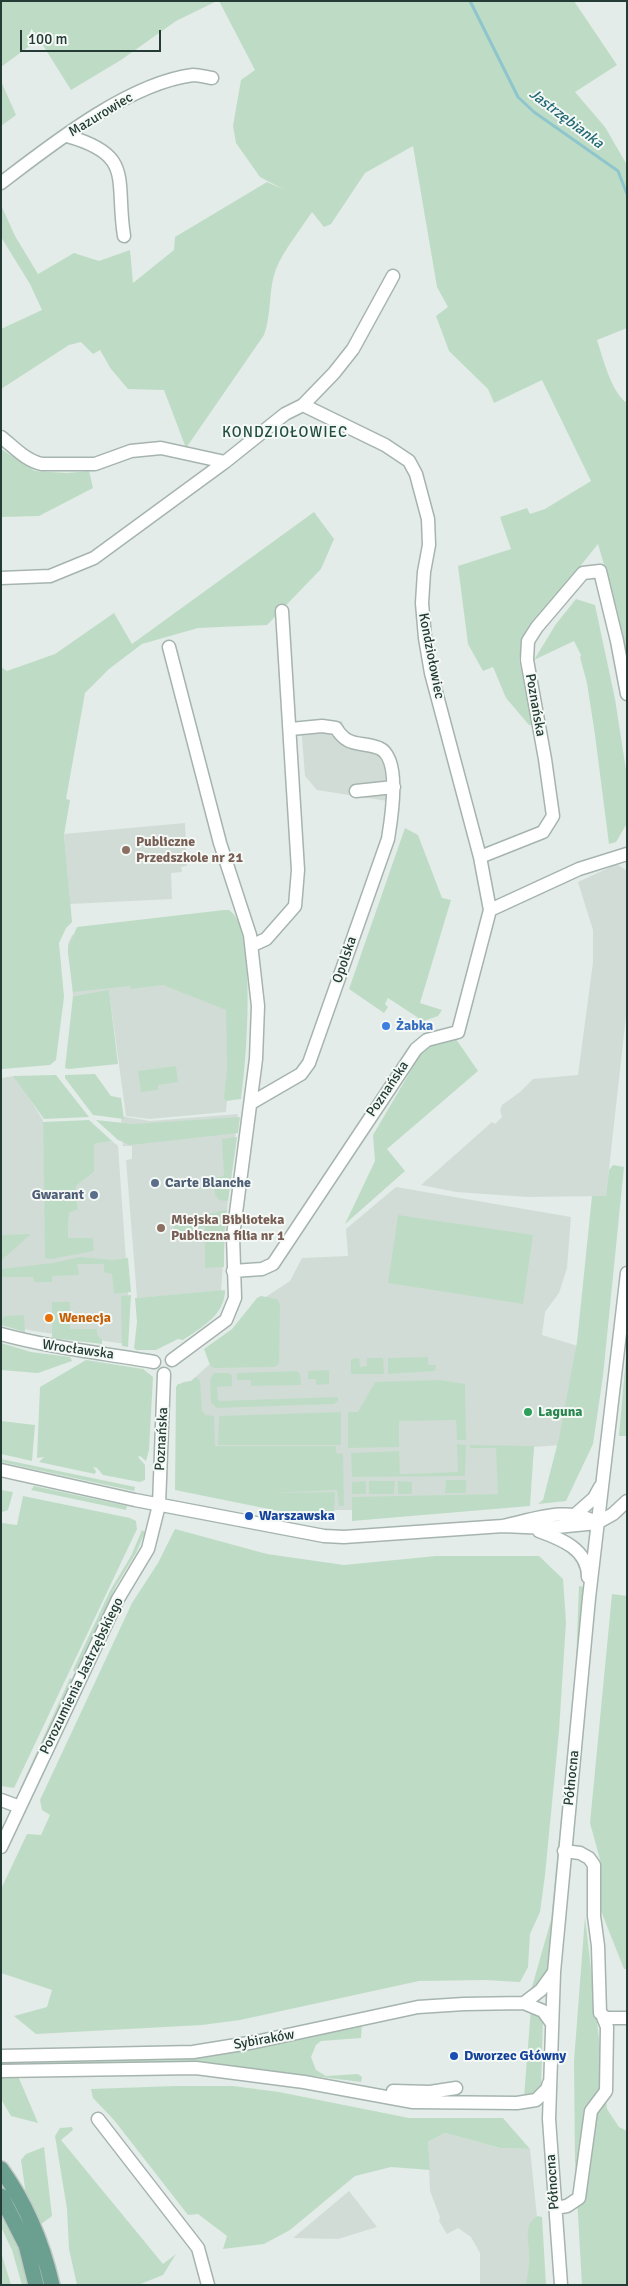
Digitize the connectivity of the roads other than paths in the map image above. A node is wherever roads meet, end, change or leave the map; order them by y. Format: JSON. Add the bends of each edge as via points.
{"nodes":[{"id":1,"x":212,"y":78,"type":"dead end"},
{"id":2,"x":67,"y":136,"type":"junction"},
{"id":3,"x":1,"y":183,"type":"edge"},
{"id":4,"x":124,"y":236,"type":"dead end"},
{"id":5,"x":393,"y":276,"type":"dead end"},
{"id":6,"x":303,"y":405,"type":"junction"},
{"id":7,"x":1,"y":437,"type":"edge"},
{"id":8,"x":226,"y":462,"type":"junction"},
{"id":9,"x":1,"y":578,"type":"edge"},
{"id":10,"x":282,"y":611,"type":"dead end"},
{"id":11,"x":169,"y":647,"type":"dead end"},
{"id":12,"x":627,"y":694,"type":"edge"},
{"id":13,"x":291,"y":729,"type":"junction"},
{"id":14,"x":394,"y":787,"type":"junction"},
{"id":15,"x":356,"y":791,"type":"dead end"},
{"id":16,"x":627,"y":854,"type":"edge"},
{"id":17,"x":480,"y":857,"type":"junction"},
{"id":18,"x":490,"y":910,"type":"junction"},
{"id":19,"x":253,"y":945,"type":"junction"},
{"id":20,"x":251,"y":1103,"type":"junction"},
{"id":21,"x":233,"y":1271,"type":"junction"},
{"id":22,"x":627,"y":1273,"type":"edge"},
{"id":23,"x":1,"y":1334,"type":"edge"},
{"id":24,"x":172,"y":1360,"type":"junction"},
{"id":25,"x":154,"y":1362,"type":"junction"},
{"id":26,"x":164,"y":1374,"type":"junction"},
{"id":27,"x":1,"y":1470,"type":"edge"},
{"id":28,"x":602,"y":1483,"type":"junction"},
{"id":29,"x":627,"y":1502,"type":"edge"},
{"id":30,"x":158,"y":1504,"type":"junction"},
{"id":31,"x":577,"y":1513,"type":"junction"},
{"id":32,"x":597,"y":1523,"type":"junction"},
{"id":33,"x":503,"y":1526,"type":"junction"},
{"id":34,"x":527,"y":1527,"type":"junction"},
{"id":35,"x":589,"y":1598,"type":"junction"},
{"id":36,"x":1,"y":1800,"type":"edge"},
{"id":37,"x":20,"y":1807,"type":"junction"},
{"id":38,"x":1,"y":1847,"type":"edge"},
{"id":39,"x":564,"y":1851,"type":"junction"},
{"id":40,"x":554,"y":1972,"type":"junction"},
{"id":41,"x":524,"y":2003,"type":"junction"},
{"id":42,"x":603,"y":2017,"type":"junction"},
{"id":43,"x":627,"y":2018,"type":"edge"},
{"id":44,"x":552,"y":2022,"type":"junction"},
{"id":45,"x":1,"y":2056,"type":"edge"},
{"id":46,"x":1,"y":2071,"type":"edge"},
{"id":47,"x":551,"y":2075,"type":"junction"},
{"id":48,"x":366,"y":2087,"type":"dead end"},
{"id":49,"x":456,"y":2088,"type":"dead end"},
{"id":50,"x":517,"y":2103,"type":"junction"},
{"id":51,"x":98,"y":2119,"type":"dead end"},
{"id":52,"x":549,"y":2119,"type":"junction"},
{"id":53,"x":1,"y":2169,"type":"edge"},
{"id":54,"x":1,"y":2196,"type":"edge"},
{"id":55,"x":555,"y":2208,"type":"junction"},
{"id":56,"x":36,"y":2285,"type":"edge"},
{"id":57,"x":52,"y":2285,"type":"edge"},
{"id":58,"x":208,"y":2285,"type":"edge"},
{"id":59,"x":561,"y":2285,"type":"edge"}],
"edges":[{"from":1,"to":2,"type":"street","name":"Mazurowiec","via":[[194,75],[132,95]]},
{"from":2,"to":3,"type":"street","name":"Mazurowiec"},
{"from":2,"to":4,"type":"street","via":[[101,149],[118,168]]},
{"from":5,"to":6,"type":"street","via":[[352,349]]},
{"from":6,"to":8,"type":"street","via":[[285,414]]},
{"from":6,"to":17,"type":"street","name":"Kondziołowiec","via":[[385,445],[410,461],[416,474],[429,534],[422,585],[425,638],[431,673]]},
{"from":7,"to":8,"type":"street","via":[[25,457],[42,464],[95,464],[131,451],[161,448]]},
{"from":8,"to":9,"type":"street","via":[[94,558],[50,576]]},
{"from":10,"to":13,"type":"street"},
{"from":11,"to":19,"type":"street","via":[[220,843]]},
{"from":12,"to":17,"type":"street","name":"Poznańska","via":[[618,641],[600,571],[583,573],[528,641],[527,660],[553,816],[543,832]]},
{"from":13,"to":14,"type":"street","name":"Opolska","via":[[336,728],[352,743],[380,748],[388,758]]},
{"from":13,"to":19,"type":"street","via":[[298,870],[295,906],[266,939]]},
{"from":14,"to":15,"type":"street"},
{"from":14,"to":20,"type":"street","name":"Opolska","via":[[388,839],[309,1064],[301,1074]]},
{"from":16,"to":18,"type":"street","via":[[579,869]]},
{"from":17,"to":18,"type":"street","name":"Kondziołowiec"},
{"from":18,"to":21,"type":"street","name":"Poznańska","via":[[458,1032],[427,1040],[416,1049],[273,1264],[262,1269]]},
{"from":19,"to":20,"type":"street","via":[[258,1026]]},
{"from":20,"to":21,"type":"street","via":[[234,1236]]},
{"from":21,"to":24,"type":"street","via":[[235,1298],[226,1320]]},
{"from":22,"to":28,"type":"street","name":"Północna"},
{"from":23,"to":25,"type":"street","name":"Wrocławska","via":[[38,1344]]},
{"from":24,"to":25,"type":"street","via":[[163,1355]]},
{"from":24,"to":26,"type":"street","via":[[172,1370]]},
{"from":25,"to":26,"type":"street","via":[[156,1370]]},
{"from":26,"to":30,"type":"street","name":"Poznańska"},
{"from":27,"to":30,"type":"street"},
{"from":28,"to":31,"type":"street","via":[[594,1498]]},
{"from":28,"to":32,"type":"street","name":"Północna"},
{"from":29,"to":32,"type":"street"},
{"from":30,"to":33,"type":"street","via":[[324,1536]]},
{"from":30,"to":37,"type":"street","name":"Porozumienia Jastrzębskiego","via":[[148,1549],[118,1599]]},
{"from":31,"to":32,"type":"street"},
{"from":31,"to":33,"type":"street"},
{"from":32,"to":34,"type":"street"},
{"from":32,"to":35,"type":"street","name":"Północna"},
{"from":33,"to":34,"type":"street"},
{"from":34,"to":35,"type":"street","via":[[556,1536],[578,1552],[588,1570]]},
{"from":35,"to":39,"type":"street","name":"Północna"},
{"from":36,"to":37,"type":"street"},
{"from":37,"to":38,"type":"street","name":"Porozumienia Jastrzębskiego"},
{"from":39,"to":40,"type":"street","name":"Północna"},
{"from":39,"to":42,"type":"street","via":[[580,1853],[594,1866],[594,1916],[600,2013]]},
{"from":40,"to":41,"type":"street","via":[[541,1990]]},
{"from":40,"to":44,"type":"street","name":"Północna"},
{"from":41,"to":44,"type":"street","name":"Sybiraków","via":[[543,2011]]},
{"from":41,"to":45,"type":"street","name":"Sybiraków","via":[[418,2007],[263,2041],[193,2052]]},
{"from":42,"to":43,"type":"street"},
{"from":42,"to":55,"type":"street","via":[[607,2028],[606,2091],[591,2111],[579,2198]]},
{"from":44,"to":47,"type":"street","name":"Północna"},
{"from":46,"to":50,"type":"street","name":"Sybiraków","via":[[196,2068],[321,2084],[413,2102]]},
{"from":47,"to":50,"type":"street","name":"Sybiraków","via":[[541,2097]]},
{"from":47,"to":52,"type":"street","name":"Północna"},
{"from":48,"to":49,"type":"street","via":[[397,2092]]},
{"from":50,"to":52,"type":"street","name":"Sybiraków","via":[[537,2106]]},
{"from":51,"to":58,"type":"street","via":[[198,2248]]},
{"from":52,"to":55,"type":"street","name":"Północna"},
{"from":53,"to":57,"type":"main road","via":[[35,2227]]},
{"from":54,"to":56,"type":"main road","via":[[26,2245]]},
{"from":55,"to":59,"type":"street","name":"Północna"}]}
